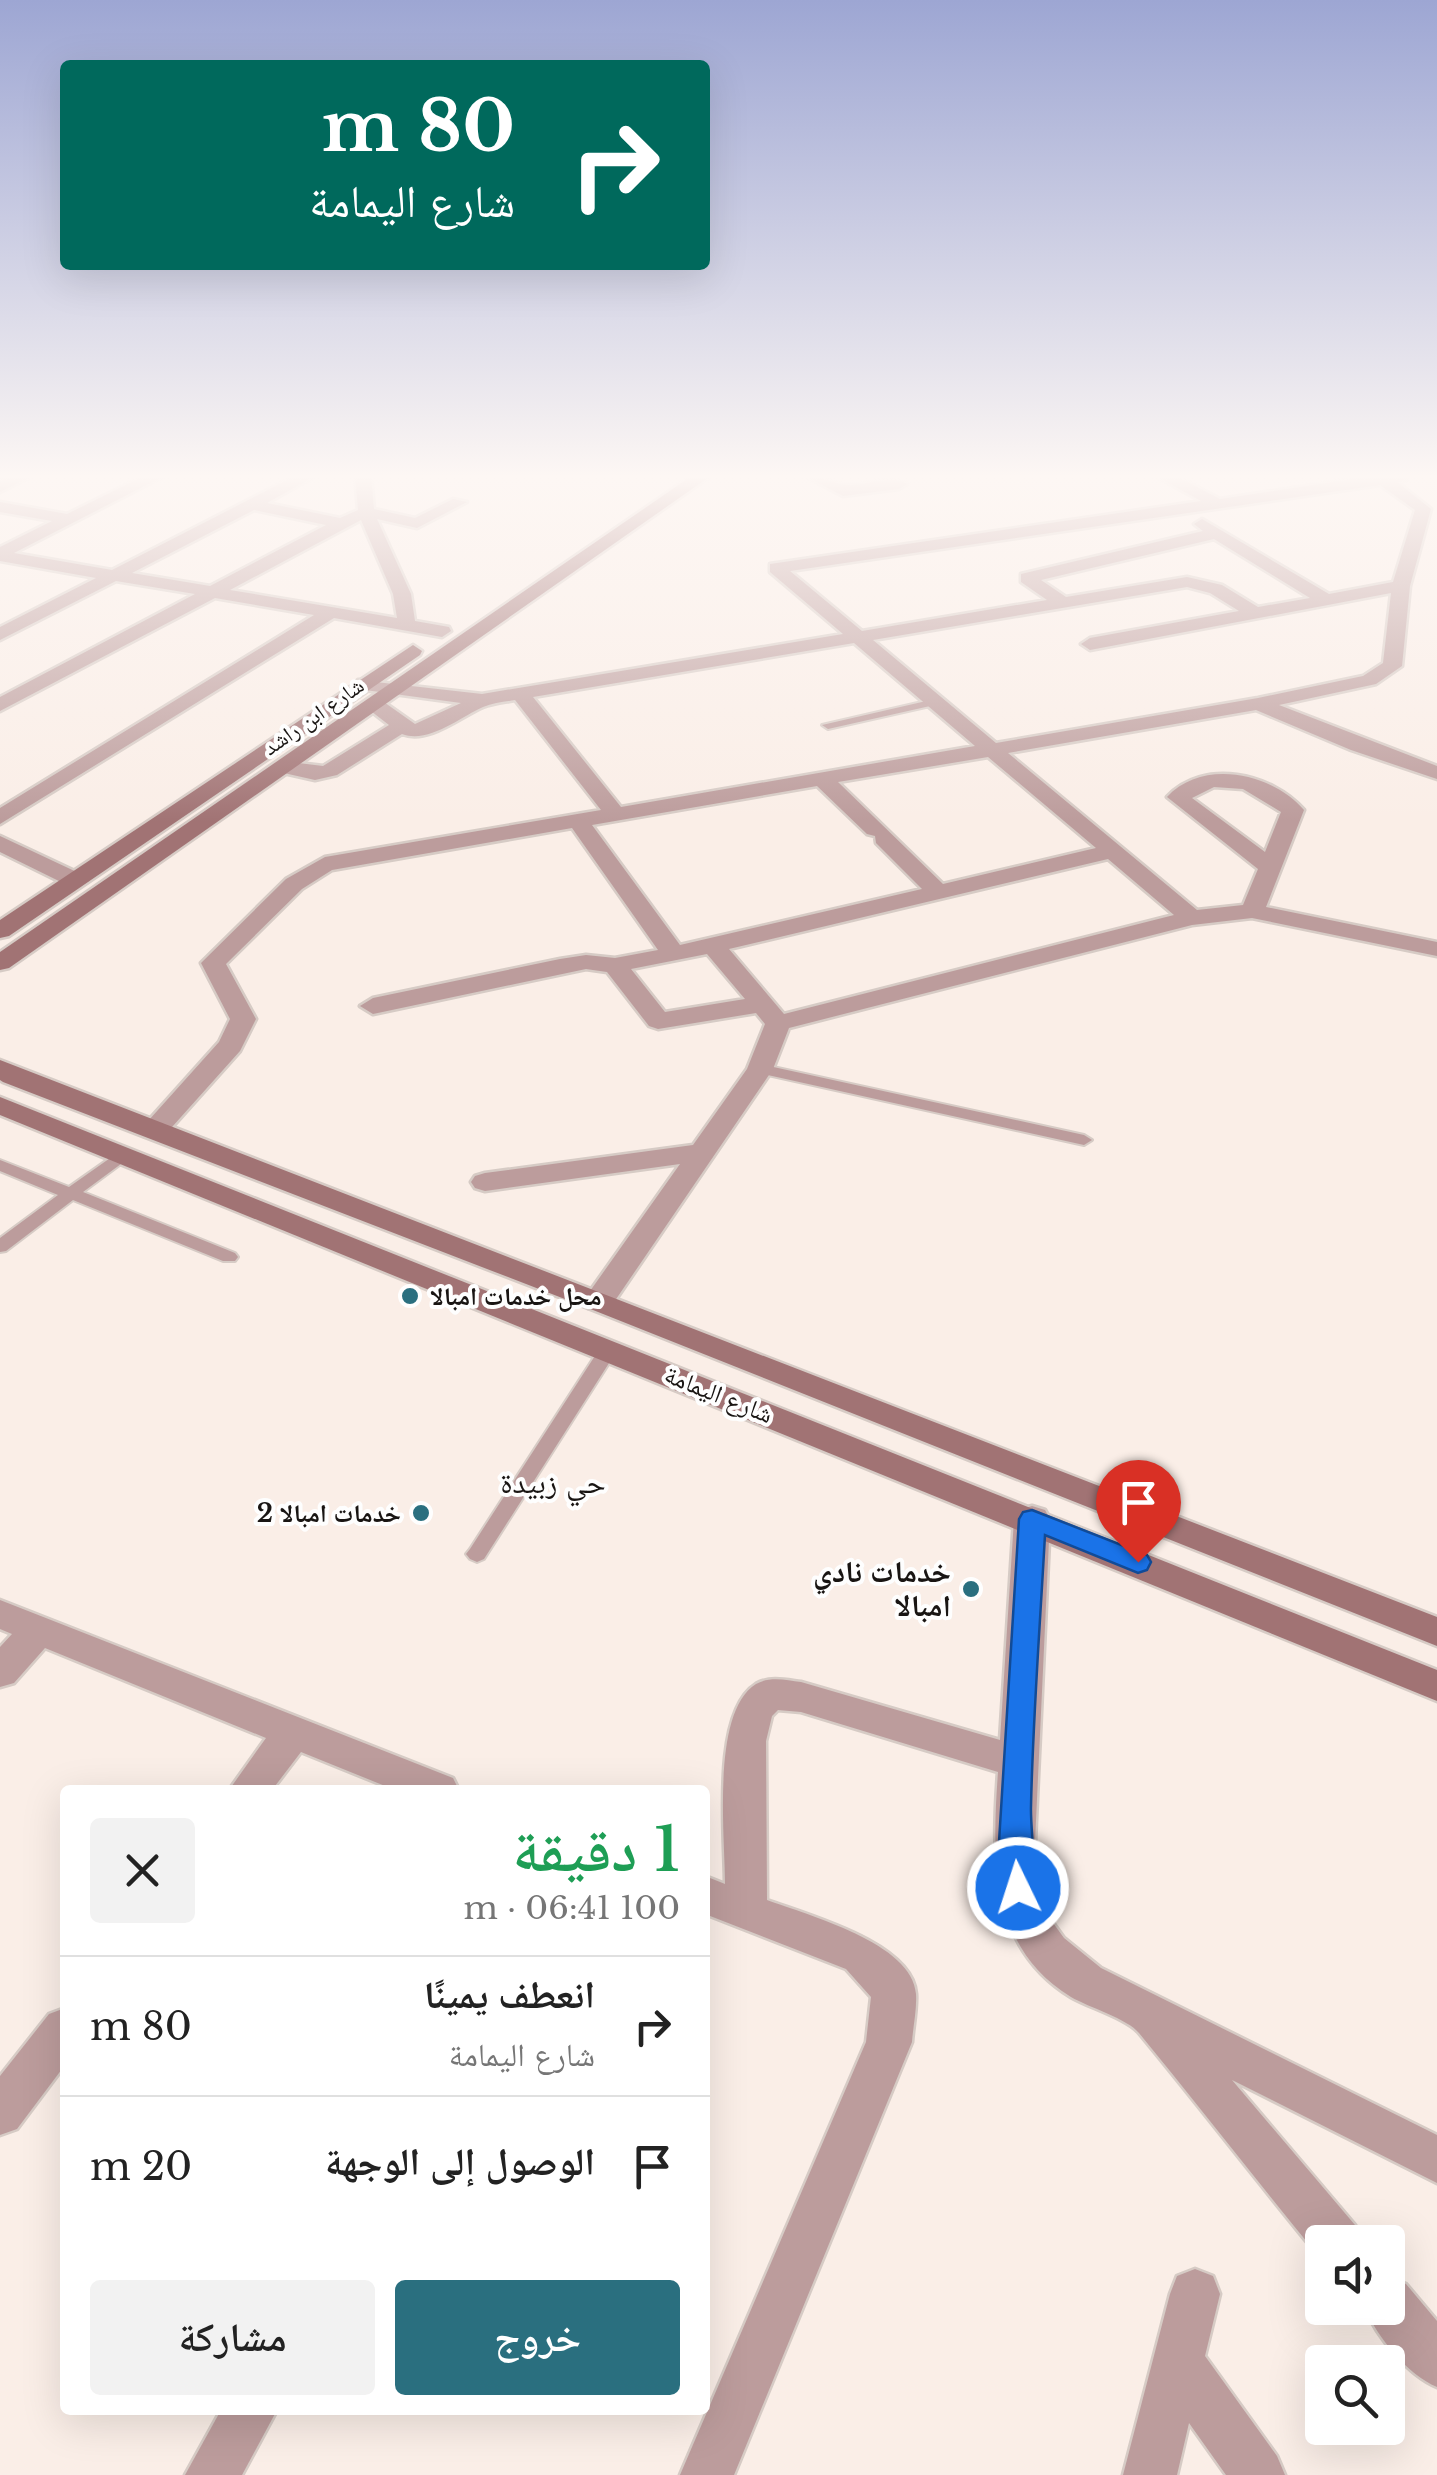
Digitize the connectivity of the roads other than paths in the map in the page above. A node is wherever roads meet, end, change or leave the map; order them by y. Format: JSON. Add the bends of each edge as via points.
{"nodes":[{"id":1,"x":85,"y":590,"type":"edge"},
{"id":2,"x":210,"y":590,"type":"edge"},
{"id":3,"x":214,"y":590,"type":"edge"},
{"id":4,"x":400,"y":590,"type":"edge"},
{"id":5,"x":503,"y":590,"type":"edge"},
{"id":6,"x":537,"y":590,"type":"edge"},
{"id":7,"x":802,"y":590,"type":"edge"},
{"id":8,"x":1046,"y":590,"type":"edge"},
{"id":9,"x":1137,"y":590,"type":"edge"},
{"id":10,"x":1214,"y":590,"type":"edge"},
{"id":11,"x":1310,"y":590,"type":"edge"},
{"id":12,"x":1371,"y":590,"type":"edge"},
{"id":13,"x":1400,"y":590,"type":"edge"},
{"id":14,"x":1322,"y":598,"type":"junction"},
{"id":15,"x":1063,"y":603,"type":"junction"},
{"id":16,"x":333,"y":611,"type":"junction"},
{"id":17,"x":1253,"y":612,"type":"junction"},
{"id":18,"x":407,"y":625,"type":"junction"},
{"id":19,"x":442,"y":631,"type":"junction"},
{"id":20,"x":0,"y":634,"type":"edge"},
{"id":21,"x":856,"y":638,"type":"junction"},
{"id":22,"x":1090,"y":644,"type":"dead end"},
{"id":23,"x":395,"y":689,"type":"junction"},
{"id":24,"x":369,"y":694,"type":"junction"},
{"id":25,"x":519,"y":694,"type":"junction"},
{"id":26,"x":482,"y":700,"type":"junction"},
{"id":27,"x":935,"y":702,"type":"junction"},
{"id":28,"x":1258,"y":704,"type":"junction"},
{"id":29,"x":0,"y":706,"type":"edge"},
{"id":30,"x":828,"y":725,"type":"dead end"},
{"id":31,"x":401,"y":726,"type":"junction"},
{"id":32,"x":993,"y":750,"type":"junction"},
{"id":33,"x":282,"y":768,"type":"junction"},
{"id":34,"x":1437,"y":773,"type":"edge"},
{"id":35,"x":823,"y":780,"type":"junction"},
{"id":36,"x":0,"y":816,"type":"edge"},
{"id":37,"x":617,"y":816,"type":"junction"},
{"id":38,"x":579,"y":823,"type":"junction"},
{"id":39,"x":0,"y":843,"type":"edge"},
{"id":40,"x":1113,"y":851,"type":"junction"},
{"id":41,"x":1272,"y":869,"type":"junction"},
{"id":42,"x":75,"y":880,"type":"junction"},
{"id":43,"x":938,"y":892,"type":"junction"},
{"id":44,"x":1252,"y":911,"type":"junction"},
{"id":45,"x":1192,"y":918,"type":"junction"},
{"id":46,"x":0,"y":931,"type":"edge"},
{"id":47,"x":713,"y":945,"type":"junction"},
{"id":48,"x":1437,"y":948,"type":"edge"},
{"id":49,"x":674,"y":954,"type":"junction"},
{"id":50,"x":0,"y":963,"type":"edge"},
{"id":51,"x":615,"y":966,"type":"junction"},
{"id":52,"x":373,"y":1006,"type":"dead end"},
{"id":53,"x":770,"y":1014,"type":"junction"},
{"id":54,"x":0,"y":1068,"type":"edge"},
{"id":55,"x":760,"y":1069,"type":"junction"},
{"id":56,"x":0,"y":1105,"type":"edge"},
{"id":57,"x":154,"y":1130,"type":"junction"},
{"id":58,"x":1084,"y":1140,"type":"dead end"},
{"id":59,"x":703,"y":1152,"type":"junction"},
{"id":60,"x":123,"y":1154,"type":"junction"},
{"id":61,"x":0,"y":1165,"type":"edge"},
{"id":62,"x":485,"y":1182,"type":"dead end"},
{"id":63,"x":74,"y":1194,"type":"junction"},
{"id":64,"x":0,"y":1247,"type":"edge"},
{"id":65,"x":229,"y":1257,"type":"dead end"},
{"id":66,"x":599,"y":1301,"type":"junction"},
{"id":67,"x":609,"y":1349,"type":"junction"},
{"id":68,"x":1032,"y":1519,"type":"junction"},
{"id":69,"x":477,"y":1554,"type":"dead end"},
{"id":70,"x":1263,"y":1564,"type":"junction"},
{"id":71,"x":1243,"y":1606,"type":"junction"},
{"id":72,"x":0,"y":1614,"type":"edge"},
{"id":73,"x":40,"y":1630,"type":"junction"},
{"id":74,"x":1437,"y":1632,"type":"edge"},
{"id":75,"x":0,"y":1672,"type":"edge"},
{"id":76,"x":1437,"y":1686,"type":"edge"},
{"id":77,"x":294,"y":1731,"type":"junction"},
{"id":78,"x":1017,"y":1761,"type":"junction"},
{"id":79,"x":253,"y":1785,"type":"edge"},
{"id":80,"x":427,"y":1785,"type":"edge"},
{"id":81,"x":710,"y":1898,"type":"edge"},
{"id":82,"x":746,"y":1911,"type":"junction"},
{"id":83,"x":1150,"y":2016,"type":"junction"},
{"id":84,"x":60,"y":2035,"type":"edge"},
{"id":85,"x":0,"y":2113,"type":"edge"},
{"id":86,"x":1437,"y":2160,"type":"edge"},
{"id":87,"x":1324,"y":2225,"type":"edge"},
{"id":88,"x":1195,"y":2294,"type":"dead end"},
{"id":89,"x":1405,"y":2322,"type":"edge"},
{"id":90,"x":1437,"y":2361,"type":"edge"},
{"id":91,"x":1178,"y":2362,"type":"junction"},
{"id":92,"x":247,"y":2415,"type":"edge"},
{"id":93,"x":212,"y":2475,"type":"edge"},
{"id":94,"x":707,"y":2475,"type":"edge"},
{"id":95,"x":1150,"y":2475,"type":"edge"},
{"id":96,"x":1258,"y":2475,"type":"edge"}],
"edges":[{"from":1,"to":20,"type":"street"},
{"from":2,"to":29,"type":"street"},
{"from":3,"to":16,"type":"street"},
{"from":4,"to":18,"type":"street"},
{"from":5,"to":19,"type":"main road","name":"شارع ابن راشد"},
{"from":6,"to":23,"type":"main road","name":"شارع ابن راشد"},
{"from":7,"to":21,"type":"street"},
{"from":8,"to":15,"type":"street"},
{"from":9,"to":15,"type":"street"},
{"from":10,"to":17,"type":"street"},
{"from":11,"to":14,"type":"street"},
{"from":12,"to":14,"type":"street"},
{"from":13,"to":28,"type":"street","via":[[1392,666],[1369,680]]},
{"from":14,"to":17,"type":"street"},
{"from":15,"to":21,"type":"street"},
{"from":16,"to":18,"type":"street"},
{"from":16,"to":36,"type":"street"},
{"from":17,"to":22,"type":"street"},
{"from":18,"to":19,"type":"street"},
{"from":19,"to":24,"type":"main road","name":"شارع ابن راشد"},
{"from":21,"to":25,"type":"street"},
{"from":21,"to":27,"type":"street"},
{"from":23,"to":24,"type":"main road","name":"شارع ابن راشد"},
{"from":23,"to":26,"type":"street"},
{"from":24,"to":31,"type":"street"},
{"from":24,"to":33,"type":"main road","name":"شارع ابن راشد"},
{"from":24,"to":42,"type":"main road","name":"شارع ابن راشد"},
{"from":25,"to":26,"type":"street"},
{"from":25,"to":37,"type":"street"},
{"from":26,"to":31,"type":"street","via":[[420,730]]},
{"from":27,"to":30,"type":"lane"},
{"from":27,"to":32,"type":"street"},
{"from":28,"to":32,"type":"street"},
{"from":28,"to":34,"type":"street"},
{"from":31,"to":33,"type":"street","via":[[330,772]]},
{"from":32,"to":35,"type":"street"},
{"from":32,"to":40,"type":"street"},
{"from":33,"to":50,"type":"main road","name":"شارع ابن راشد"},
{"from":35,"to":37,"type":"street"},
{"from":35,"to":43,"type":"street"},
{"from":37,"to":38,"type":"street"},
{"from":38,"to":49,"type":"street"},
{"from":38,"to":57,"type":"street","via":[[325,864],[294,884],[213,963],[243,1019],[231,1045]]},
{"from":39,"to":42,"type":"street"},
{"from":40,"to":43,"type":"street"},
{"from":40,"to":45,"type":"street"},
{"from":41,"to":41,"type":"street","via":[[1293,810],[1243,780],[1216,780],[1178,798]]},
{"from":41,"to":44,"type":"street"},
{"from":42,"to":46,"type":"main road","name":"شارع ابن راشد"},
{"from":43,"to":47,"type":"street"},
{"from":44,"to":45,"type":"street"},
{"from":44,"to":48,"type":"street"},
{"from":45,"to":53,"type":"street"},
{"from":47,"to":49,"type":"street"},
{"from":47,"to":53,"type":"street"},
{"from":49,"to":51,"type":"street"},
{"from":51,"to":52,"type":"street","via":[[560,966]]},
{"from":51,"to":53,"type":"street","via":[[658,1021]]},
{"from":53,"to":55,"type":"street"},
{"from":54,"to":57,"type":"main road","name":"شارع اليمامة"},
{"from":55,"to":58,"type":"lane"},
{"from":55,"to":59,"type":"street"},
{"from":56,"to":60,"type":"main road","name":"شارع اليمامة"},
{"from":57,"to":66,"type":"main road","name":"شارع اليمامة"},
{"from":59,"to":62,"type":"street"},
{"from":59,"to":66,"type":"street"},
{"from":60,"to":63,"type":"lane"},
{"from":60,"to":67,"type":"main road","name":"شارع اليمامة"},
{"from":61,"to":63,"type":"lane"},
{"from":63,"to":64,"type":"lane"},
{"from":63,"to":65,"type":"lane"},
{"from":66,"to":70,"type":"main road","name":"شارع اليمامة"},
{"from":67,"to":68,"type":"main road","name":"شارع اليمامة"},
{"from":67,"to":69,"type":"lane"},
{"from":68,"to":71,"type":"main road","name":"شارع اليمامة"},
{"from":68,"to":78,"type":"street"},
{"from":70,"to":71,"type":"main road"},
{"from":70,"to":74,"type":"main road","name":"شارع اليمامة"},
{"from":71,"to":76,"type":"main road","name":"شارع اليمامة"},
{"from":72,"to":73,"type":"street"},
{"from":73,"to":75,"type":"street"},
{"from":73,"to":77,"type":"street"},
{"from":77,"to":79,"type":"street"},
{"from":77,"to":80,"type":"street"},
{"from":78,"to":82,"type":"street","via":[[771,1694],[754,1708],[746,1742]]},
{"from":78,"to":83,"type":"street","via":[[1014,1842],[1030,1930],[1072,1974]]},
{"from":81,"to":82,"type":"street"},
{"from":82,"to":94,"type":"street","via":[[861,1955],[894,1991],[889,2042]]},
{"from":83,"to":86,"type":"street"},
{"from":83,"to":87,"type":"street"},
{"from":84,"to":85,"type":"street"},
{"from":88,"to":91,"type":"street"},
{"from":89,"to":90,"type":"street"},
{"from":91,"to":95,"type":"street"},
{"from":91,"to":96,"type":"street"},
{"from":92,"to":93,"type":"street"}]}
